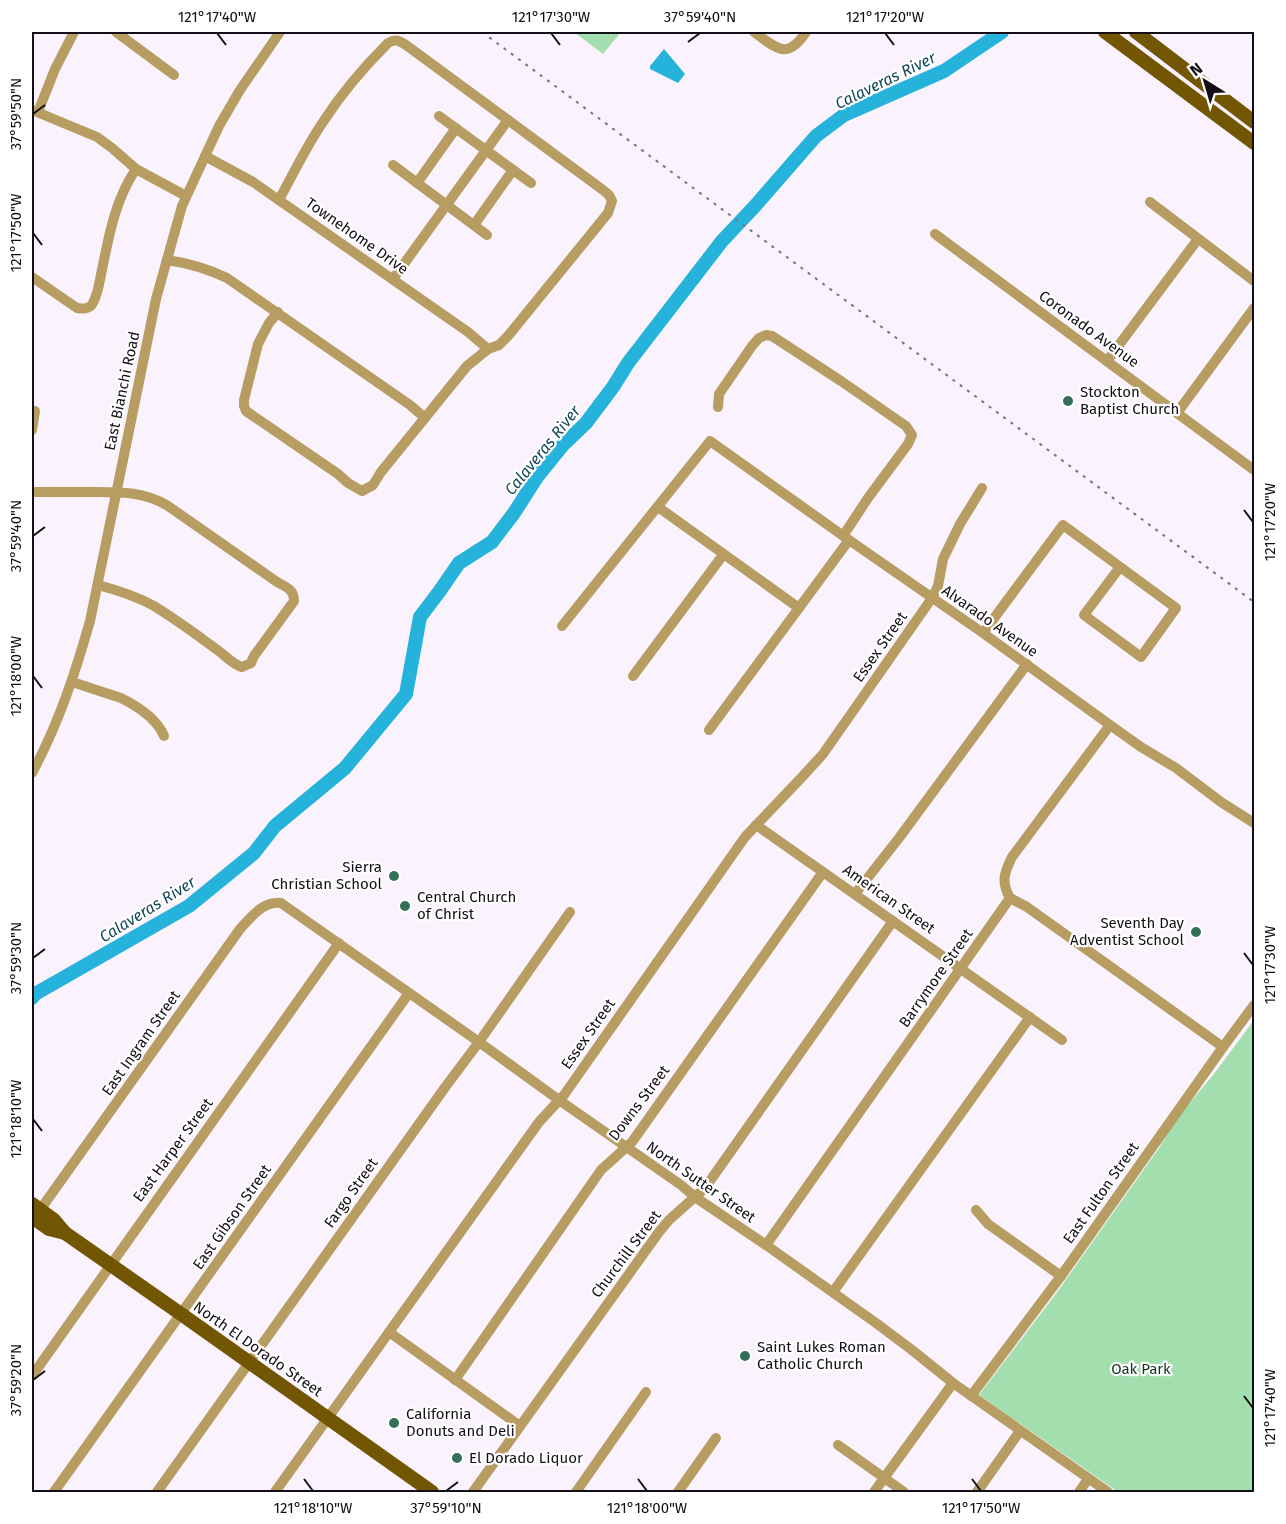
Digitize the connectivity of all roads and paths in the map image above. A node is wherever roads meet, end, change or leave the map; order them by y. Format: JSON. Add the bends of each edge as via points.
{"nodes":[{"id":1,"x":71,"y":32,"type":"edge"},
{"id":2,"x":116,"y":32,"type":"edge"},
{"id":3,"x":754,"y":32,"type":"edge"},
{"id":4,"x":806,"y":32,"type":"edge"},
{"id":5,"x":1105,"y":32,"type":"edge"},
{"id":6,"x":1136,"y":32,"type":"edge"},
{"id":7,"x":276,"y":33,"type":"edge"},
{"id":8,"x":1154,"y":68,"type":"junction"},
{"id":9,"x":174,"y":75,"type":"dead end"},
{"id":10,"x":1198,"y":79,"type":"junction"},
{"id":11,"x":1207,"y":107,"type":"junction"},
{"id":12,"x":35,"y":111,"type":"edge"},
{"id":13,"x":439,"y":116,"type":"dead end"},
{"id":14,"x":508,"y":120,"type":"junction"},
{"id":15,"x":1254,"y":124,"type":"edge"},
{"id":16,"x":456,"y":128,"type":"junction"},
{"id":17,"x":1254,"y":143,"type":"edge"},
{"id":18,"x":486,"y":150,"type":"junction"},
{"id":19,"x":205,"y":156,"type":"junction"},
{"id":20,"x":393,"y":165,"type":"dead end"},
{"id":21,"x":136,"y":169,"type":"junction"},
{"id":22,"x":513,"y":170,"type":"junction"},
{"id":23,"x":417,"y":183,"type":"junction"},
{"id":24,"x":531,"y":183,"type":"dead end"},
{"id":25,"x":186,"y":196,"type":"junction"},
{"id":26,"x":279,"y":200,"type":"junction"},
{"id":27,"x":1150,"y":202,"type":"dead end"},
{"id":28,"x":447,"y":204,"type":"junction"},
{"id":29,"x":474,"y":225,"type":"junction"},
{"id":30,"x":935,"y":234,"type":"dead end"},
{"id":31,"x":487,"y":235,"type":"dead end"},
{"id":32,"x":1198,"y":239,"type":"junction"},
{"id":33,"x":167,"y":260,"type":"junction"},
{"id":34,"x":32,"y":277,"type":"edge"},
{"id":35,"x":393,"y":279,"type":"junction"},
{"id":36,"x":1254,"y":281,"type":"edge"},
{"id":37,"x":1254,"y":308,"type":"edge"},
{"id":38,"x":278,"y":312,"type":"junction"},
{"id":39,"x":488,"y":349,"type":"junction"},
{"id":40,"x":1107,"y":361,"type":"junction"},
{"id":41,"x":718,"y":407,"type":"dead end"},
{"id":42,"x":35,"y":411,"type":"dead end"},
{"id":43,"x":1177,"y":412,"type":"junction"},
{"id":44,"x":425,"y":418,"type":"junction"},
{"id":45,"x":32,"y":430,"type":"edge"},
{"id":46,"x":1254,"y":470,"type":"edge"},
{"id":47,"x":982,"y":488,"type":"dead end"},
{"id":48,"x":32,"y":492,"type":"edge"},
{"id":49,"x":117,"y":492,"type":"junction"},
{"id":50,"x":658,"y":507,"type":"junction"},
{"id":51,"x":846,"y":538,"type":"junction"},
{"id":52,"x":723,"y":555,"type":"junction"},
{"id":53,"x":1120,"y":567,"type":"junction"},
{"id":54,"x":98,"y":585,"type":"junction"},
{"id":55,"x":932,"y":598,"type":"junction"},
{"id":56,"x":798,"y":608,"type":"junction"},
{"id":57,"x":562,"y":626,"type":"dead end"},
{"id":58,"x":983,"y":633,"type":"junction"},
{"id":59,"x":1027,"y":664,"type":"junction"},
{"id":60,"x":633,"y":676,"type":"dead end"},
{"id":61,"x":72,"y":682,"type":"junction"},
{"id":62,"x":1110,"y":725,"type":"junction"},
{"id":63,"x":709,"y":730,"type":"dead end"},
{"id":64,"x":164,"y":736,"type":"dead end"},
{"id":65,"x":33,"y":767,"type":"edge"},
{"id":66,"x":1254,"y":823,"type":"edge"},
{"id":67,"x":756,"y":825,"type":"junction"},
{"id":68,"x":823,"y":872,"type":"junction"},
{"id":69,"x":855,"y":894,"type":"junction"},
{"id":70,"x":1010,"y":898,"type":"junction"},
{"id":71,"x":275,"y":902,"type":"joint"},
{"id":72,"x":570,"y":912,"type":"dead end"},
{"id":73,"x":893,"y":921,"type":"junction"},
{"id":74,"x":339,"y":943,"type":"junction"},
{"id":75,"x":961,"y":969,"type":"junction"},
{"id":76,"x":409,"y":993,"type":"junction"},
{"id":77,"x":1254,"y":1005,"type":"edge"},
{"id":78,"x":1030,"y":1017,"type":"junction"},
{"id":79,"x":1062,"y":1040,"type":"dead end"},
{"id":80,"x":479,"y":1042,"type":"junction"},
{"id":81,"x":1223,"y":1047,"type":"junction"},
{"id":82,"x":559,"y":1100,"type":"junction"},
{"id":83,"x":626,"y":1147,"type":"junction"},
{"id":84,"x":695,"y":1197,"type":"junction"},
{"id":85,"x":976,"y":1210,"type":"dead end"},
{"id":86,"x":34,"y":1215,"type":"edge"},
{"id":87,"x":766,"y":1245,"type":"junction"},
{"id":88,"x":110,"y":1265,"type":"junction"},
{"id":89,"x":1061,"y":1276,"type":"junction"},
{"id":90,"x":833,"y":1292,"type":"junction"},
{"id":91,"x":181,"y":1314,"type":"junction"},
{"id":92,"x":389,"y":1332,"type":"junction"},
{"id":93,"x":249,"y":1363,"type":"junction"},
{"id":94,"x":32,"y":1376,"type":"edge"},
{"id":95,"x":455,"y":1380,"type":"junction"},
{"id":96,"x":952,"y":1383,"type":"junction"},
{"id":97,"x":646,"y":1392,"type":"dead end"},
{"id":98,"x":971,"y":1396,"type":"junction"},
{"id":99,"x":328,"y":1418,"type":"junction"},
{"id":100,"x":520,"y":1426,"type":"junction"},
{"id":101,"x":1020,"y":1431,"type":"junction"},
{"id":102,"x":716,"y":1438,"type":"dead end"},
{"id":103,"x":838,"y":1445,"type":"dead end"},
{"id":104,"x":884,"y":1478,"type":"junction"},
{"id":105,"x":1088,"y":1479,"type":"junction"},
{"id":106,"x":54,"y":1492,"type":"edge"},
{"id":107,"x":157,"y":1492,"type":"edge"},
{"id":108,"x":275,"y":1492,"type":"edge"},
{"id":109,"x":432,"y":1492,"type":"edge"},
{"id":110,"x":472,"y":1492,"type":"edge"},
{"id":111,"x":576,"y":1492,"type":"edge"},
{"id":112,"x":678,"y":1492,"type":"edge"},
{"id":113,"x":874,"y":1492,"type":"edge"},
{"id":114,"x":904,"y":1492,"type":"edge"},
{"id":115,"x":977,"y":1492,"type":"edge"},
{"id":116,"x":1079,"y":1492,"type":"edge"},
{"id":117,"x":1108,"y":1492,"type":"edge"}],
"edges":[{"from":1,"to":12,"type":"street"},
{"from":2,"to":9,"type":"street"},
{"from":3,"to":4,"type":"street","via":[[780,50],[795,45]]},
{"from":5,"to":8,"type":"main road"},
{"from":6,"to":10,"type":"main road"},
{"from":7,"to":19,"type":"street","name":"East Bianchi Road"},
{"from":8,"to":10,"type":"main road","via":[[1189,85]]},
{"from":8,"to":11,"type":"main road"},
{"from":10,"to":15,"type":"main road"},
{"from":11,"to":15,"type":"main road","via":[[1219,104]]},
{"from":11,"to":17,"type":"main road"},
{"from":12,"to":21,"type":"street","via":[[97,137]]},
{"from":13,"to":16,"type":"street"},
{"from":14,"to":18,"type":"street"},
{"from":14,"to":26,"type":"street","via":[[400,41],[388,42],[335,104]]},
{"from":14,"to":39,"type":"street","via":[[603,190],[612,201],[608,213],[508,336]]},
{"from":16,"to":18,"type":"street"},
{"from":16,"to":23,"type":"street"},
{"from":18,"to":22,"type":"street"},
{"from":18,"to":28,"type":"street"},
{"from":19,"to":25,"type":"street","name":"East Bianchi Road"},
{"from":19,"to":26,"type":"street","name":"Townehome Drive"},
{"from":20,"to":23,"type":"street"},
{"from":21,"to":25,"type":"street"},
{"from":21,"to":34,"type":"street","via":[[119,201],[90,308],[77,308]]},
{"from":22,"to":24,"type":"street"},
{"from":22,"to":29,"type":"street"},
{"from":23,"to":28,"type":"street"},
{"from":25,"to":33,"type":"street","name":"East Bianchi Road"},
{"from":26,"to":35,"type":"street","name":"Townehome Drive"},
{"from":27,"to":32,"type":"street"},
{"from":28,"to":29,"type":"street"},
{"from":28,"to":35,"type":"street"},
{"from":29,"to":31,"type":"street"},
{"from":30,"to":40,"type":"street","name":"Coronado Avenue"},
{"from":32,"to":36,"type":"street"},
{"from":32,"to":40,"type":"street"},
{"from":33,"to":38,"type":"street","via":[[210,270]]},
{"from":33,"to":49,"type":"street","name":"East Bianchi Road"},
{"from":35,"to":39,"type":"street","name":"Townehome Drive"},
{"from":37,"to":43,"type":"street"},
{"from":38,"to":44,"type":"street"},
{"from":38,"to":44,"type":"street","via":[[258,344],[244,400],[246,411],[362,491],[373,485]]},
{"from":39,"to":44,"type":"street","via":[[467,366]]},
{"from":40,"to":43,"type":"street","name":"Coronado Avenue"},
{"from":41,"to":51,"type":"street","via":[[719,394],[752,346],[765,335],[906,426],[912,435],[908,444],[874,490]]},
{"from":42,"to":45,"type":"street"},
{"from":43,"to":46,"type":"street","name":"Coronado Avenue"},
{"from":47,"to":55,"type":"street","name":"Essex Street","via":[[943,559]]},
{"from":48,"to":49,"type":"street"},
{"from":49,"to":54,"type":"street","name":"East Bianchi Road"},
{"from":49,"to":54,"type":"street","via":[[161,502],[294,596],[292,605],[251,663],[242,667],[154,606]]},
{"from":50,"to":51,"type":"street","name":"Alvarado Avenue","via":[[710,441]]},
{"from":50,"to":52,"type":"street"},
{"from":50,"to":57,"type":"street"},
{"from":51,"to":55,"type":"street","name":"Alvarado Avenue"},
{"from":51,"to":56,"type":"street"},
{"from":52,"to":56,"type":"street"},
{"from":52,"to":60,"type":"street"},
{"from":53,"to":53,"type":"street","via":[[1176,609],[1141,657],[1084,615]]},
{"from":53,"to":58,"type":"street","via":[[1063,525]]},
{"from":54,"to":61,"type":"street","name":"East Bianchi Road"},
{"from":55,"to":58,"type":"street","name":"Alvarado Avenue"},
{"from":55,"to":67,"type":"street","name":"Essex Street","via":[[823,754]]},
{"from":56,"to":63,"type":"street"},
{"from":58,"to":59,"type":"street","name":"Alvarado Avenue"},
{"from":59,"to":62,"type":"street","name":"Alvarado Avenue"},
{"from":59,"to":69,"type":"street"},
{"from":61,"to":64,"type":"street","via":[[129,702],[149,716]]},
{"from":61,"to":65,"type":"street","name":"East Bianchi Road"},
{"from":62,"to":66,"type":"street","name":"Alvarado Avenue"},
{"from":62,"to":70,"type":"street","via":[[1012,857],[1004,886]]},
{"from":67,"to":68,"type":"street","name":"American Street"},
{"from":67,"to":82,"type":"street","name":"Essex Street"},
{"from":68,"to":69,"type":"street","name":"American Street"},
{"from":68,"to":83,"type":"street","name":"Downs Street"},
{"from":69,"to":73,"type":"street","name":"American Street"},
{"from":70,"to":75,"type":"street","name":"Barrymore Street"},
{"from":70,"to":81,"type":"street"},
{"from":71,"to":74,"type":"street","name":"North Sutter Street","via":[[287,906]]},
{"from":71,"to":86,"type":"street","name":"East Ingram Street","via":[[263,906],[240,929]]},
{"from":72,"to":80,"type":"street","name":"Fargo Street"},
{"from":73,"to":75,"type":"street","name":"American Street"},
{"from":73,"to":84,"type":"street","name":"Churchill Street"},
{"from":74,"to":76,"type":"street","name":"North Sutter Street"},
{"from":74,"to":88,"type":"street","name":"East Harper Street"},
{"from":75,"to":78,"type":"street","name":"American Street"},
{"from":75,"to":87,"type":"street","name":"Barrymore Street"},
{"from":76,"to":80,"type":"street","name":"North Sutter Street"},
{"from":76,"to":91,"type":"street","name":"East Gibson Street"},
{"from":77,"to":81,"type":"street","name":"East Fulton Street"},
{"from":78,"to":79,"type":"street","name":"American Street"},
{"from":78,"to":90,"type":"street"},
{"from":80,"to":82,"type":"street","name":"North Sutter Street"},
{"from":80,"to":93,"type":"street","name":"Fargo Street"},
{"from":81,"to":89,"type":"street","name":"East Fulton Street"},
{"from":82,"to":83,"type":"street","name":"North Sutter Street"},
{"from":82,"to":92,"type":"street","name":"Essex Street","via":[[539,1122]]},
{"from":83,"to":84,"type":"street","name":"North Sutter Street"},
{"from":83,"to":95,"type":"street","name":"Downs Street","via":[[601,1170]]},
{"from":84,"to":87,"type":"street","name":"North Sutter Street"},
{"from":84,"to":100,"type":"street","name":"Churchill Street","via":[[659,1232]]},
{"from":85,"to":89,"type":"street","via":[[988,1224]]},
{"from":86,"to":88,"type":"main road","name":"North El Dorado Street","via":[[54,1220],[65,1233]]},
{"from":87,"to":90,"type":"street","name":"North Sutter Street"},
{"from":88,"to":91,"type":"main road","name":"North El Dorado Street"},
{"from":88,"to":94,"type":"street","name":"East Harper Street"},
{"from":89,"to":98,"type":"street","name":"East Fulton Street"},
{"from":90,"to":96,"type":"street","name":"North Sutter Street"},
{"from":91,"to":93,"type":"main road","name":"North El Dorado Street"},
{"from":91,"to":106,"type":"street","name":"East Gibson Street"},
{"from":92,"to":95,"type":"street"},
{"from":92,"to":99,"type":"street","name":"Essex Street"},
{"from":93,"to":99,"type":"main road","name":"North El Dorado Street"},
{"from":93,"to":107,"type":"street","name":"Fargo Street"},
{"from":95,"to":100,"type":"street"},
{"from":96,"to":98,"type":"street","name":"North Sutter Street"},
{"from":96,"to":104,"type":"street"},
{"from":97,"to":111,"type":"street"},
{"from":98,"to":101,"type":"street","name":"North Sutter Street"},
{"from":99,"to":108,"type":"street","name":"Essex Street"},
{"from":99,"to":109,"type":"main road","name":"North El Dorado Street"},
{"from":100,"to":110,"type":"street","name":"Churchill Street"},
{"from":101,"to":105,"type":"street","name":"North Sutter Street"},
{"from":101,"to":115,"type":"street"},
{"from":102,"to":112,"type":"street"},
{"from":103,"to":104,"type":"street"},
{"from":104,"to":113,"type":"street"},
{"from":104,"to":114,"type":"street"},
{"from":105,"to":116,"type":"street"},
{"from":105,"to":117,"type":"street","name":"North Sutter Street"}]}
